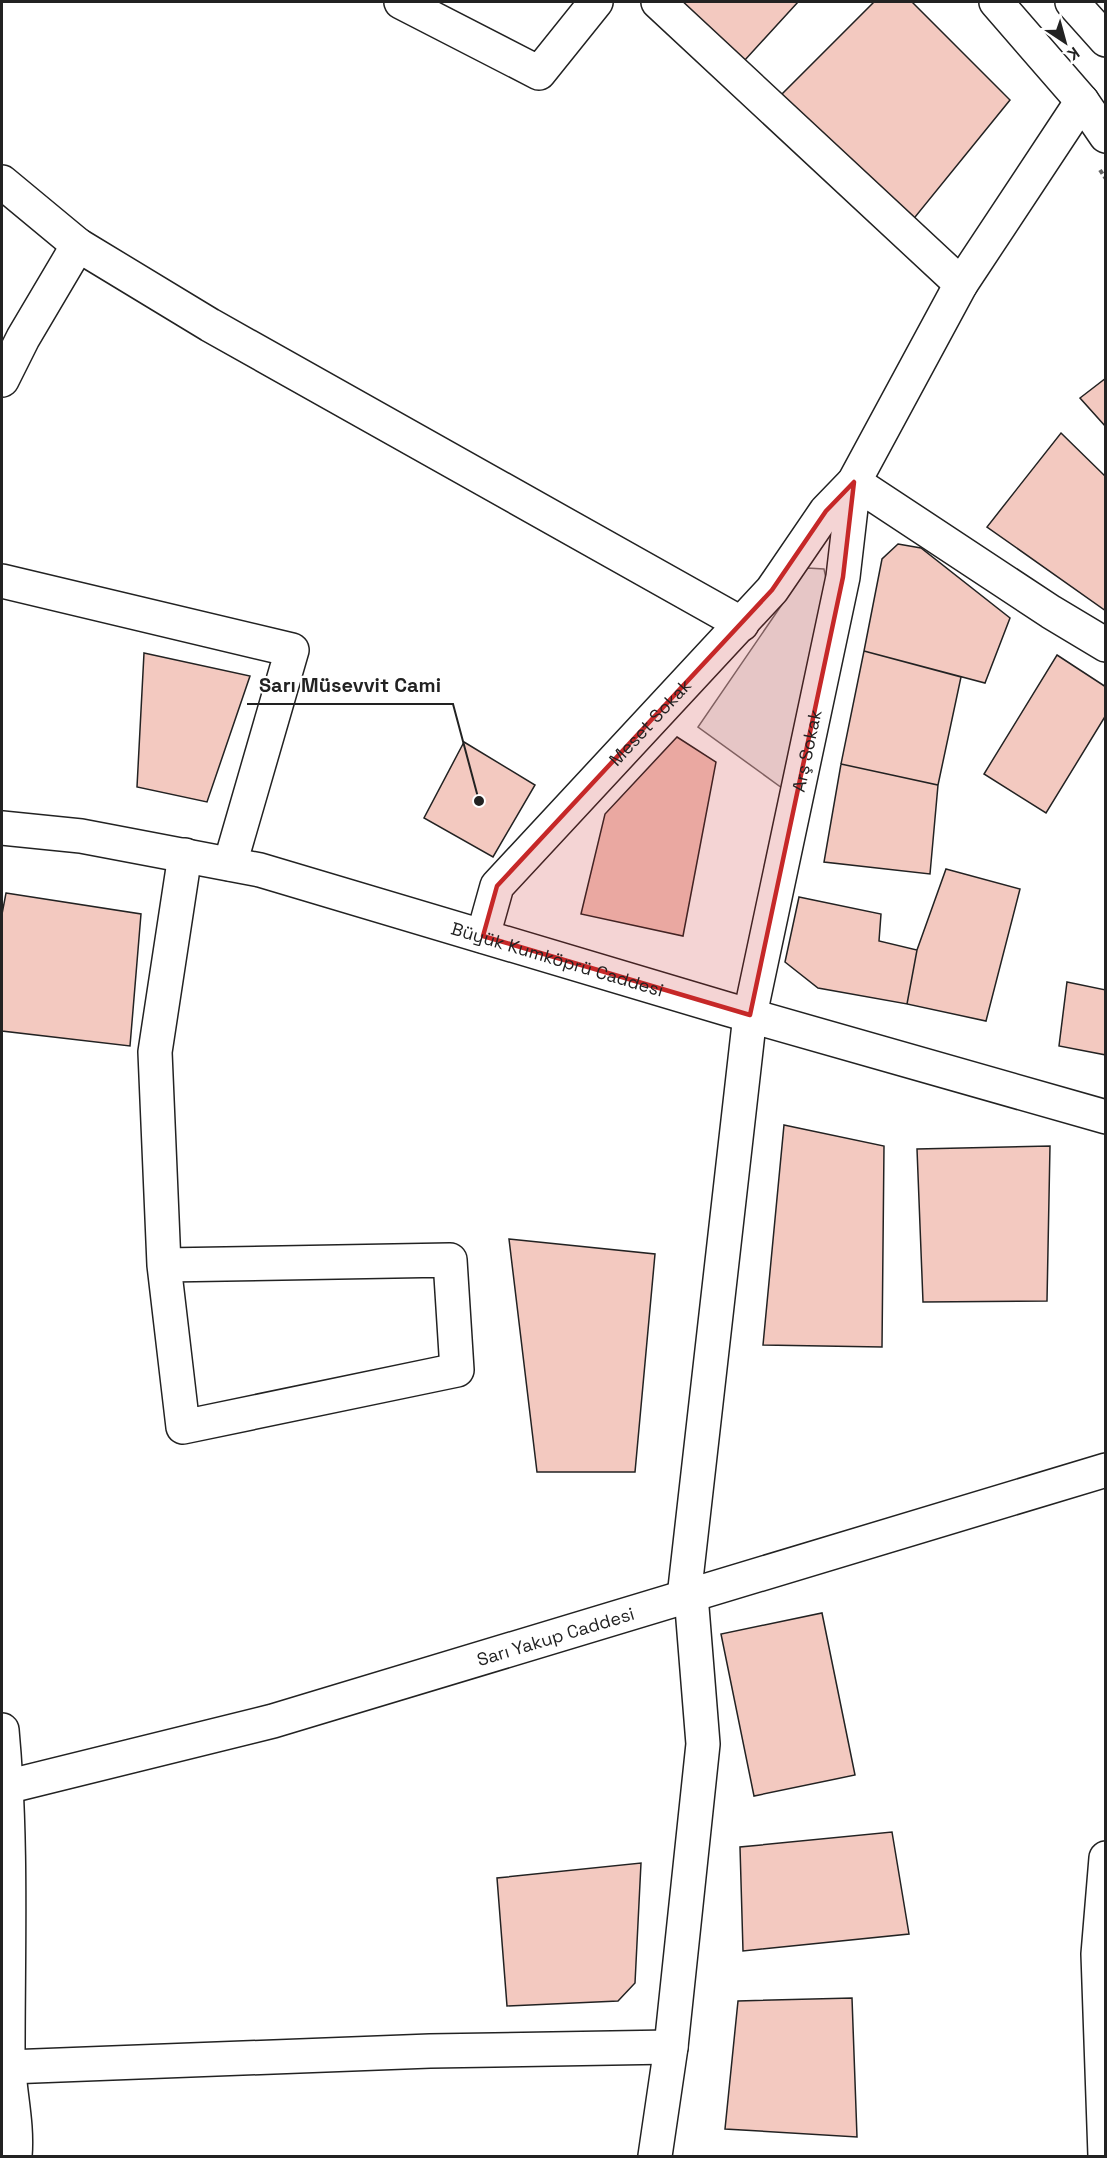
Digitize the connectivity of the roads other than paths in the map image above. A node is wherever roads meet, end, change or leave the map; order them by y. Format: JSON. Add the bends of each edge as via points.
{"nodes":[{"id":1,"x":401,"y":2,"type":"edge"},
{"id":2,"x":596,"y":2,"type":"edge"},
{"id":3,"x":658,"y":2,"type":"edge"},
{"id":4,"x":996,"y":2,"type":"edge"},
{"id":5,"x":1072,"y":2,"type":"edge"},
{"id":6,"x":1106,"y":40,"type":"edge"},
{"id":7,"x":1082,"y":101,"type":"junction"},
{"id":8,"x":1106,"y":136,"type":"edge"},
{"id":9,"x":2,"y":182,"type":"edge"},
{"id":10,"x":78,"y":245,"type":"junction"},
{"id":11,"x":961,"y":284,"type":"junction"},
{"id":12,"x":2,"y":380,"type":"edge"},
{"id":13,"x":854,"y":483,"type":"junction"},
{"id":14,"x":2,"y":581,"type":"edge"},
{"id":15,"x":742,"y":624,"type":"junction"},
{"id":16,"x":1106,"y":645,"type":"edge"},
{"id":17,"x":2,"y":828,"type":"edge"},
{"id":18,"x":185,"y":855,"type":"junction"},
{"id":19,"x":230,"y":864,"type":"junction"},
{"id":20,"x":483,"y":936,"type":"junction"},
{"id":21,"x":750,"y":1015,"type":"junction"},
{"id":22,"x":1106,"y":1117,"type":"edge"},
{"id":23,"x":164,"y":1265,"type":"junction"},
{"id":24,"x":1106,"y":1470,"type":"edge"},
{"id":25,"x":687,"y":1596,"type":"junction"},
{"id":26,"x":2,"y":1730,"type":"edge"},
{"id":27,"x":4,"y":1788,"type":"edge"},
{"id":28,"x":1106,"y":1858,"type":"edge"},
{"id":29,"x":671,"y":2047,"type":"junction"},
{"id":30,"x":8,"y":2067,"type":"junction"},
{"id":31,"x":15,"y":2157,"type":"edge"},
{"id":32,"x":655,"y":2157,"type":"edge"},
{"id":33,"x":1105,"y":2157,"type":"edge"}],
"edges":[{"from":1,"to":2,"type":"street","via":[[539,73]]},
{"from":3,"to":11,"type":"street"},
{"from":4,"to":7,"type":"street"},
{"from":5,"to":6,"type":"street"},
{"from":7,"to":8,"type":"street"},
{"from":7,"to":11,"type":"street"},
{"from":9,"to":10,"type":"street"},
{"from":10,"to":12,"type":"street"},
{"from":10,"to":15,"type":"street","via":[[210,325]]},
{"from":11,"to":13,"type":"street"},
{"from":13,"to":15,"type":"street","name":"Meset Sokak","via":[[826,512],[772,590]]},
{"from":13,"to":16,"type":"street"},
{"from":13,"to":21,"type":"street","name":"Arş Sokak","via":[[843,577]]},
{"from":14,"to":19,"type":"street","via":[[292,650]]},
{"from":15,"to":20,"type":"street","name":"Meset Sokak","via":[[497,886]]},
{"from":17,"to":18,"type":"street","name":"Büyük Kumköprü Caddesi","via":[[81,836]]},
{"from":18,"to":19,"type":"street","name":"Büyük Kumköprü Caddesi"},
{"from":18,"to":23,"type":"street","via":[[155,1052]]},
{"from":19,"to":20,"type":"street","name":"Büyük Kumköprü Caddesi"},
{"from":20,"to":21,"type":"street","name":"Büyük Kumköprü Caddesi"},
{"from":21,"to":22,"type":"street","name":"Büyük Kumköprü Caddesi"},
{"from":21,"to":25,"type":"street","name":"Arş Sokak"},
{"from":23,"to":23,"type":"street","via":[[183,1427],[457,1370],[450,1260]]},
{"from":24,"to":25,"type":"street","name":"Sarı Yakup Caddesi"},
{"from":25,"to":27,"type":"street","name":"Sarı Yakup Caddesi","via":[[273,1721]]},
{"from":25,"to":29,"type":"street","name":"Arş Sokak","via":[[703,1744]]},
{"from":26,"to":27,"type":"street"},
{"from":27,"to":30,"type":"street"},
{"from":28,"to":33,"type":"street","via":[[1098,1954]]},
{"from":29,"to":30,"type":"street","via":[[430,2050]]},
{"from":29,"to":32,"type":"street","name":"Arş Sokak"},
{"from":30,"to":31,"type":"street","via":[[17,2134]]}]}
